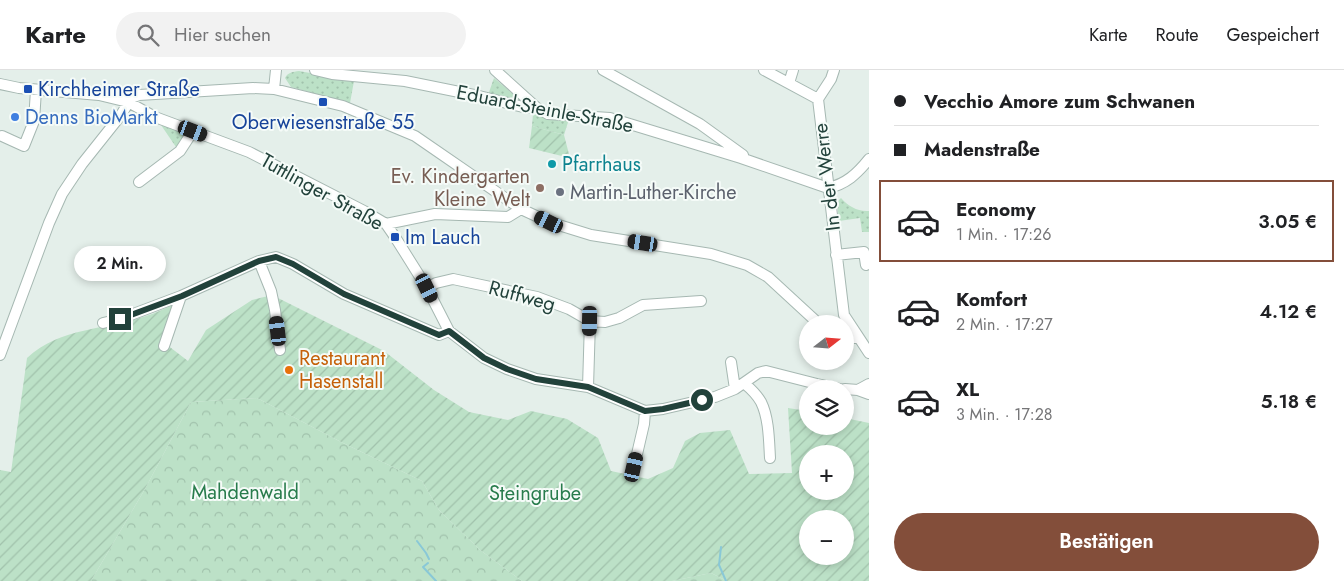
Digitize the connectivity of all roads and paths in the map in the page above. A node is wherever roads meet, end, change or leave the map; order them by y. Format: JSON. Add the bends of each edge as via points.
{"nodes":[{"id":1,"x":276,"y":70,"type":"edge"},
{"id":2,"x":315,"y":70,"type":"edge"},
{"id":3,"x":495,"y":70,"type":"edge"},
{"id":4,"x":602,"y":70,"type":"edge"},
{"id":5,"x":764,"y":70,"type":"edge"},
{"id":6,"x":793,"y":70,"type":"edge"},
{"id":7,"x":834,"y":70,"type":"edge"},
{"id":8,"x":789,"y":83,"type":"junction"},
{"id":9,"x":0,"y":84,"type":"edge"},
{"id":10,"x":274,"y":89,"type":"junction"},
{"id":11,"x":36,"y":90,"type":"junction"},
{"id":12,"x":818,"y":99,"type":"junction"},
{"id":13,"x":128,"y":102,"type":"junction"},
{"id":14,"x":537,"y":108,"type":"junction"},
{"id":15,"x":193,"y":131,"type":"junction"},
{"id":16,"x":2,"y":136,"type":"dead end"},
{"id":17,"x":741,"y":158,"type":"junction"},
{"id":18,"x":869,"y":159,"type":"edge"},
{"id":19,"x":139,"y":182,"type":"dead end"},
{"id":20,"x":828,"y":188,"type":"junction"},
{"id":21,"x":521,"y":209,"type":"junction"},
{"id":22,"x":386,"y":224,"type":"junction"},
{"id":23,"x":836,"y":255,"type":"junction"},
{"id":24,"x":259,"y":261,"type":"junction"},
{"id":25,"x":866,"y":265,"type":"dead end"},
{"id":26,"x":427,"y":288,"type":"junction"},
{"id":27,"x":182,"y":296,"type":"junction"},
{"id":28,"x":701,"y":301,"type":"dead end"},
{"id":29,"x":808,"y":315,"type":"edge"},
{"id":30,"x":590,"y":321,"type":"junction"},
{"id":31,"x":104,"y":323,"type":"dead end"},
{"id":32,"x":449,"y":331,"type":"junction"},
{"id":33,"x":857,"y":337,"type":"junction"},
{"id":34,"x":854,"y":338,"type":"edge"},
{"id":35,"x":164,"y":346,"type":"dead end"},
{"id":36,"x":280,"y":350,"type":"dead end"},
{"id":37,"x":869,"y":353,"type":"edge"},
{"id":38,"x":0,"y":355,"type":"edge"},
{"id":39,"x":731,"y":362,"type":"dead end"},
{"id":40,"x":805,"y":380,"type":"edge"},
{"id":41,"x":745,"y":384,"type":"junction"},
{"id":42,"x":869,"y":384,"type":"edge"},
{"id":43,"x":588,"y":387,"type":"junction"},
{"id":44,"x":736,"y":389,"type":"junction"},
{"id":45,"x":854,"y":390,"type":"edge"},
{"id":46,"x":858,"y":390,"type":"junction"},
{"id":47,"x":869,"y":394,"type":"edge"},
{"id":48,"x":645,"y":411,"type":"junction"},
{"id":49,"x":770,"y":458,"type":"dead end"},
{"id":50,"x":634,"y":467,"type":"dead end"}],
"edges":[{"from":1,"to":10,"type":"street"},
{"from":2,"to":14,"type":"street","name":"Eduard-Steinle-Straße","via":[[404,81]]},
{"from":3,"to":14,"type":"street"},
{"from":4,"to":17,"type":"street","via":[[700,124],[743,155]]},
{"from":5,"to":8,"type":"street"},
{"from":6,"to":8,"type":"street"},
{"from":7,"to":12,"type":"street"},
{"from":8,"to":12,"type":"street"},
{"from":9,"to":11,"type":"street","name":"Tuttlinger Straße"},
{"from":10,"to":13,"type":"street","via":[[139,95]]},
{"from":10,"to":21,"type":"street","via":[[344,106],[415,136]]},
{"from":11,"to":13,"type":"street","name":"Tuttlinger Straße","via":[[99,95]]},
{"from":11,"to":16,"type":"street","via":[[34,121],[24,146]]},
{"from":12,"to":20,"type":"street","name":"In der Werre"},
{"from":13,"to":15,"type":"street","name":"Tuttlinger Straße","via":[[155,117]]},
{"from":13,"to":38,"type":"street","via":[[62,194]]},
{"from":14,"to":17,"type":"street","name":"Eduard-Steinle-Straße","via":[[548,114],[610,118]]},
{"from":15,"to":19,"type":"street","via":[[180,151]]},
{"from":15,"to":22,"type":"street","name":"Tuttlinger Straße","via":[[257,156]]},
{"from":17,"to":20,"type":"street","name":"Eduard-Steinle-Straße"},
{"from":18,"to":20,"type":"street","via":[[852,178]]},
{"from":20,"to":23,"type":"street","name":"In der Werre"},
{"from":21,"to":22,"type":"street","via":[[508,217],[434,214]]},
{"from":21,"to":29,"type":"street","via":[[574,231],[711,254],[747,265],[768,277]]},
{"from":22,"to":26,"type":"street","name":"Tuttlinger Straße"},
{"from":23,"to":25,"type":"street","name":"In der Werre","via":[[864,252]]},
{"from":23,"to":33,"type":"street","name":"In der Werre","via":[[844,315]]},
{"from":24,"to":27,"type":"street"},
{"from":24,"to":32,"type":"street","via":[[276,257],[344,294],[439,335]]},
{"from":24,"to":36,"type":"street","via":[[276,310]]},
{"from":26,"to":30,"type":"street","name":"Ruffweg","via":[[453,279],[537,297]]},
{"from":26,"to":32,"type":"street","name":"Tuttlinger Straße"},
{"from":27,"to":31,"type":"street"},
{"from":27,"to":35,"type":"street"},
{"from":28,"to":30,"type":"street","via":[[643,305],[619,318],[605,322]]},
{"from":30,"to":43,"type":"street"},
{"from":32,"to":43,"type":"street","name":"Tuttlinger Straße","via":[[484,358],[507,369],[536,379]]},
{"from":33,"to":34,"type":"street"},
{"from":33,"to":37,"type":"street","name":"In der Werre"},
{"from":39,"to":44,"type":"street"},
{"from":40,"to":41,"type":"street","via":[[766,370]]},
{"from":41,"to":44,"type":"street"},
{"from":41,"to":49,"type":"street","via":[[762,406]]},
{"from":42,"to":46,"type":"street"},
{"from":43,"to":48,"type":"street","name":"Tuttlinger Straße"},
{"from":44,"to":48,"type":"street","via":[[689,404]]},
{"from":45,"to":46,"type":"street"},
{"from":46,"to":47,"type":"street"},
{"from":48,"to":50,"type":"street"}]}
